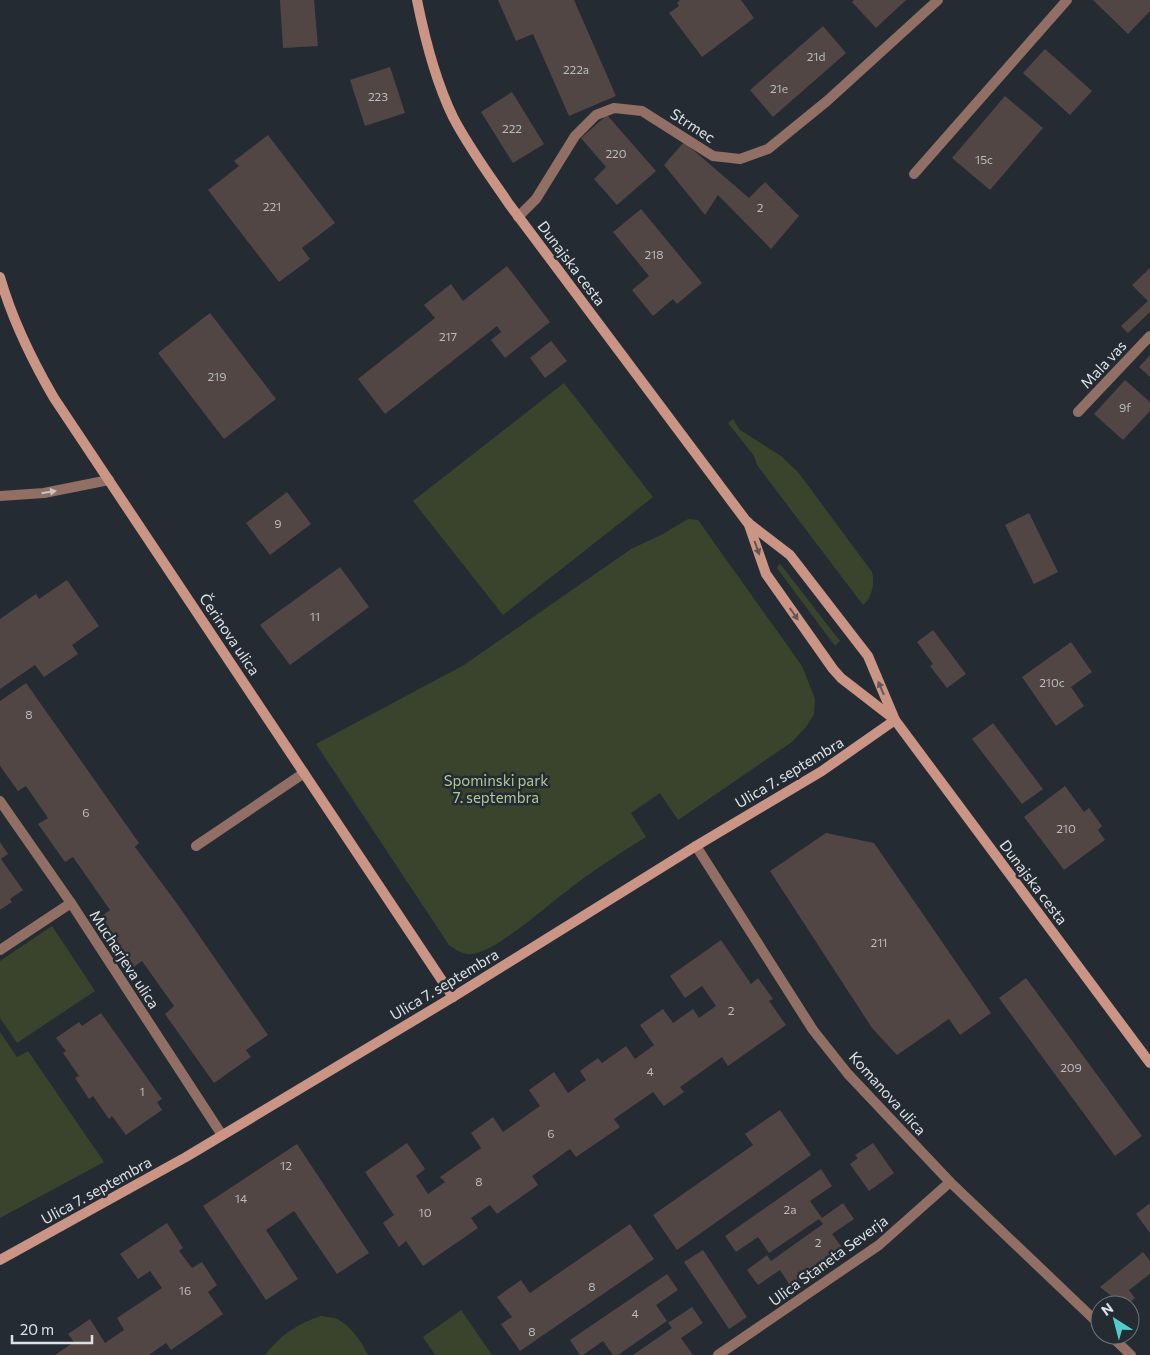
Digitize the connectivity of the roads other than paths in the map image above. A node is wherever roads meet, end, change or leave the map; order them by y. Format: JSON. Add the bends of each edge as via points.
{"nodes":[{"id":1,"x":417,"y":0,"type":"edge"},
{"id":2,"x":938,"y":0,"type":"edge"},
{"id":3,"x":1067,"y":0,"type":"edge"},
{"id":4,"x":914,"y":174,"type":"dead end"},
{"id":5,"x":518,"y":216,"type":"junction"},
{"id":6,"x":0,"y":277,"type":"edge"},
{"id":7,"x":1150,"y":336,"type":"edge"},
{"id":8,"x":1078,"y":412,"type":"dead end"},
{"id":9,"x":109,"y":480,"type":"junction"},
{"id":10,"x":0,"y":496,"type":"edge"},
{"id":11,"x":747,"y":522,"type":"junction"},
{"id":12,"x":895,"y":720,"type":"junction"},
{"id":13,"x":304,"y":773,"type":"junction"},
{"id":14,"x":0,"y":801,"type":"edge"},
{"id":15,"x":196,"y":846,"type":"dead end"},
{"id":16,"x":696,"y":846,"type":"junction"},
{"id":17,"x":71,"y":903,"type":"junction"},
{"id":18,"x":0,"y":950,"type":"edge"},
{"id":19,"x":453,"y":997,"type":"junction"},
{"id":20,"x":1150,"y":1063,"type":"edge"},
{"id":21,"x":222,"y":1134,"type":"junction"},
{"id":22,"x":950,"y":1182,"type":"junction"},
{"id":23,"x":0,"y":1260,"type":"edge"},
{"id":24,"x":1090,"y":1315,"type":"edge"},
{"id":25,"x":1120,"y":1345,"type":"edge"},
{"id":26,"x":718,"y":1355,"type":"edge"},
{"id":27,"x":1131,"y":1355,"type":"edge"}],
"edges":[{"from":1,"to":5,"type":"street","name":"Dunajska cesta","via":[[433,64],[454,118]]},
{"from":2,"to":5,"type":"street","name":"Strmec","via":[[768,149],[740,159],[714,156],[642,111],[614,108],[596,115],[575,136],[536,199]]},
{"from":3,"to":4,"type":"street"},
{"from":5,"to":11,"type":"street","name":"Dunajska cesta"},
{"from":6,"to":9,"type":"street","name":"Čerinova ulica","via":[[11,310],[42,377]]},
{"from":7,"to":8,"type":"street","name":"Mala vas"},
{"from":10,"to":9,"type":"street","one_way":true,"via":[[44,493]]},
{"from":9,"to":13,"type":"street","name":"Čerinova ulica"},
{"from":12,"to":11,"type":"street","name":"Dunajska cesta","one_way":true,"via":[[868,656],[790,555]]},
{"from":11,"to":12,"type":"street","name":"Dunajska cesta","one_way":true,"via":[[766,574],[833,669]]},
{"from":12,"to":16,"type":"street","name":"Ulica 7. septembra","via":[[822,771]]},
{"from":12,"to":20,"type":"street","name":"Dunajska cesta"},
{"from":13,"to":15,"type":"street"},
{"from":13,"to":19,"type":"street","name":"Čerinova ulica"},
{"from":14,"to":17,"type":"street","name":"Mucherjeva ulica"},
{"from":16,"to":19,"type":"street","name":"Ulica 7. septembra"},
{"from":16,"to":22,"type":"street","name":"Komanova ulica","via":[[813,1030],[848,1074]]},
{"from":17,"to":18,"type":"street"},
{"from":17,"to":21,"type":"street","name":"Mucherjeva ulica"},
{"from":19,"to":21,"type":"street","name":"Ulica 7. septembra"},
{"from":21,"to":23,"type":"street","name":"Ulica 7. septembra","via":[[148,1179]]},
{"from":22,"to":24,"type":"street","name":"Komanova ulica"},
{"from":22,"to":26,"type":"street","name":"Ulica Staneta Severja","via":[[879,1245]]},
{"from":25,"to":27,"type":"street"}]}
